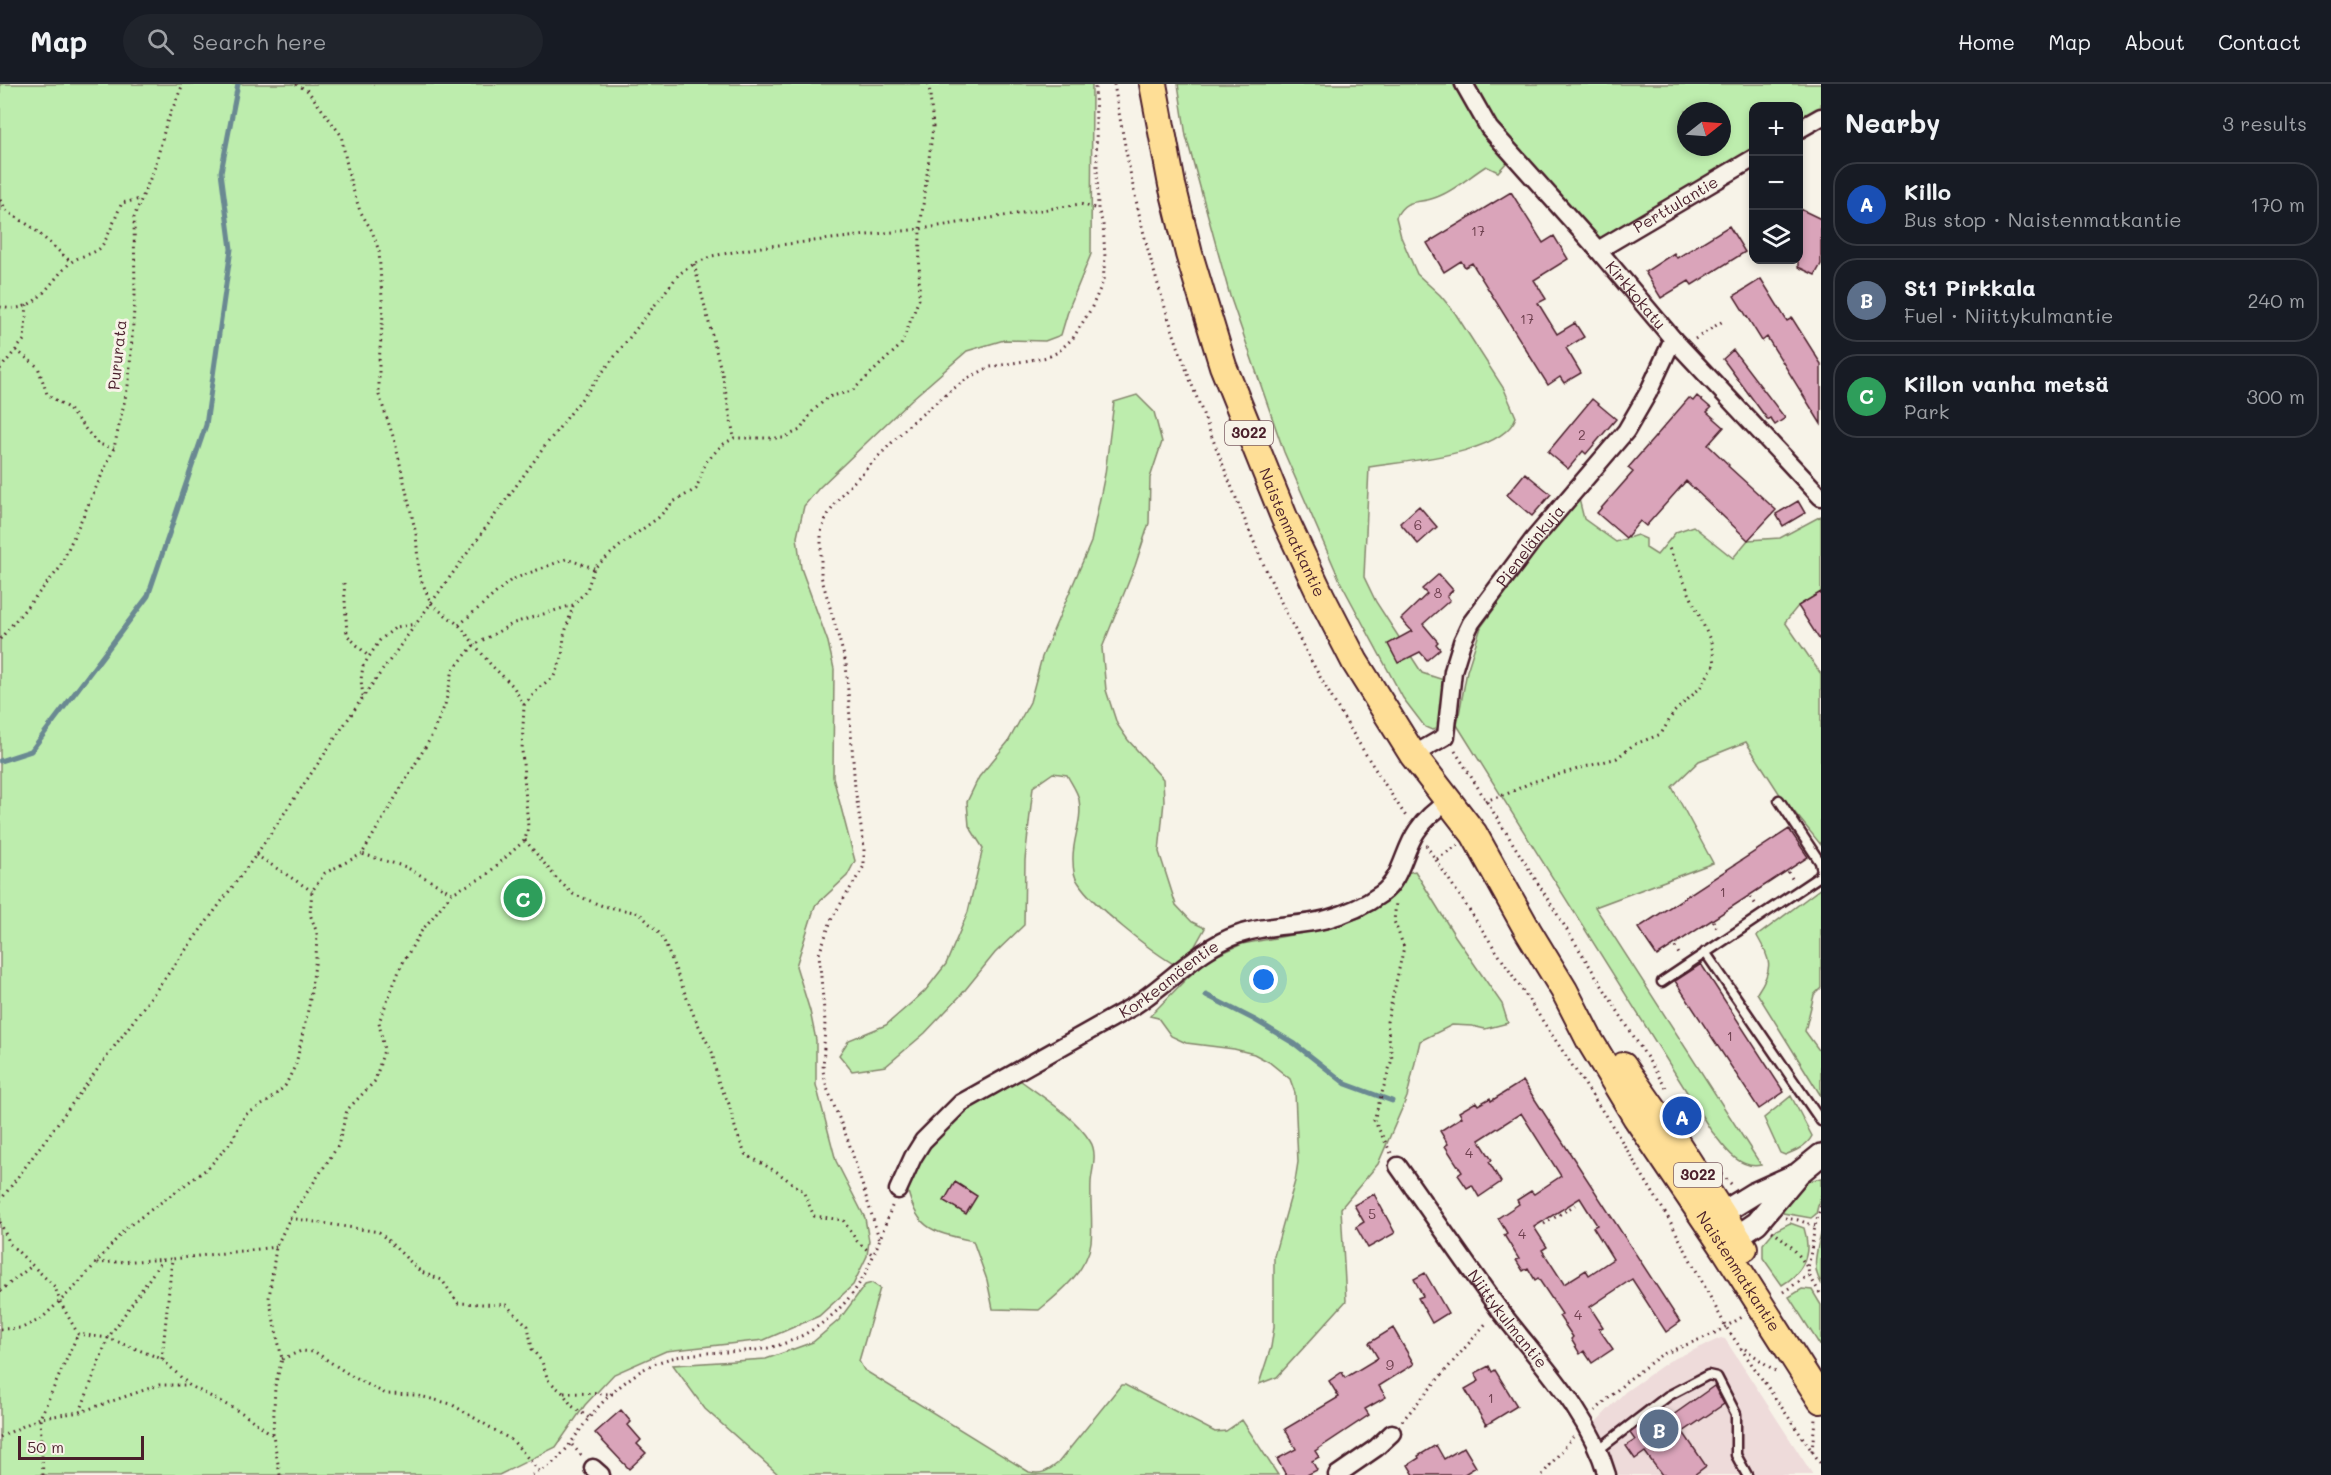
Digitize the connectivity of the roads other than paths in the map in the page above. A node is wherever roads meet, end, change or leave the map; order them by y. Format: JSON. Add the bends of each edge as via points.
{"nodes":[{"id":1,"x":1153,"y":84,"type":"edge"},
{"id":2,"x":1464,"y":84,"type":"edge"},
{"id":3,"x":1821,"y":117,"type":"edge"},
{"id":4,"x":1803,"y":127,"type":"edge"},
{"id":5,"x":1749,"y":161,"type":"edge"},
{"id":6,"x":1598,"y":250,"type":"junction"},
{"id":7,"x":1677,"y":343,"type":"junction"},
{"id":8,"x":1821,"y":497,"type":"edge"},
{"id":9,"x":1413,"y":755,"type":"junction"},
{"id":10,"x":1779,"y":800,"type":"dead end"},
{"id":11,"x":1444,"y":804,"type":"junction"},
{"id":12,"x":1821,"y":867,"type":"edge"},
{"id":13,"x":1821,"y":872,"type":"edge"},
{"id":14,"x":1705,"y":951,"type":"junction"},
{"id":15,"x":1662,"y":982,"type":"dead end"},
{"id":16,"x":1821,"y":1121,"type":"edge"},
{"id":17,"x":1821,"y":1155,"type":"edge"},
{"id":18,"x":1398,"y":1166,"type":"road end"},
{"id":19,"x":1799,"y":1173,"type":"junction"},
{"id":20,"x":898,"y":1190,"type":"road end"},
{"id":21,"x":1724,"y":1212,"type":"junction"},
{"id":22,"x":1746,"y":1234,"type":"junction"},
{"id":23,"x":1821,"y":1368,"type":"edge"},
{"id":24,"x":1818,"y":1409,"type":"edge"},
{"id":25,"x":1392,"y":1433,"type":"road end"},
{"id":26,"x":1598,"y":1450,"type":"junction"},
{"id":27,"x":1337,"y":1475,"type":"edge"},
{"id":28,"x":1607,"y":1475,"type":"edge"},
{"id":29,"x":1747,"y":1475,"type":"edge"}],
"edges":[{"from":1,"to":9,"type":"main road","name":"Naistenmatkantie","number":"3022","via":[[1189,254],[1251,439],[1321,596],[1355,662]]},
{"from":2,"to":6,"type":"street","name":"Kirkkokatu","via":[[1489,128]]},
{"from":3,"to":4,"type":"street"},
{"from":5,"to":6,"type":"street","name":"Perttulantie"},
{"from":6,"to":7,"type":"street","name":"Kirkkokatu"},
{"from":7,"to":8,"type":"street","name":"Kirkkokatu"},
{"from":7,"to":9,"type":"street","name":"Pienelänkuja","via":[[1626,431],[1533,540],[1471,623],[1453,671],[1446,736]]},
{"from":9,"to":11,"type":"main road","name":"Naistenmatkantie","number":"3022"},
{"from":10,"to":12,"type":"lane"},
{"from":11,"to":20,"type":"street","name":"Korkeamäentie","via":[[1416,832],[1399,872],[1382,893],[1346,913],[1257,929],[1216,944],[1125,1012],[961,1103],[923,1141]]},
{"from":11,"to":21,"type":"main road","name":"Naistenmatkantie","number":"3022","via":[[1564,990],[1626,1070]]},
{"from":13,"to":14,"type":"lane"},
{"from":14,"to":15,"type":"lane"},
{"from":14,"to":16,"type":"lane"},
{"from":17,"to":19,"type":"street"},
{"from":18,"to":26,"type":"street","name":"Niittykulmantie","via":[[1585,1422]]},
{"from":19,"to":21,"type":"street"},
{"from":19,"to":22,"type":"street"},
{"from":21,"to":22,"type":"main road","name":"Naistenmatkantie","number":"3022"},
{"from":22,"to":23,"type":"main road","name":"Naistenmatkantie","number":"3022"},
{"from":22,"to":24,"type":"main road","name":"Naistenmatkantie","number":"3022"},
{"from":25,"to":27,"type":"street"},
{"from":26,"to":28,"type":"street","name":"Niittykulmantie"},
{"from":26,"to":29,"type":"lane","via":[[1668,1396],[1708,1375],[1718,1377],[1736,1414],[1736,1455]]}]}
